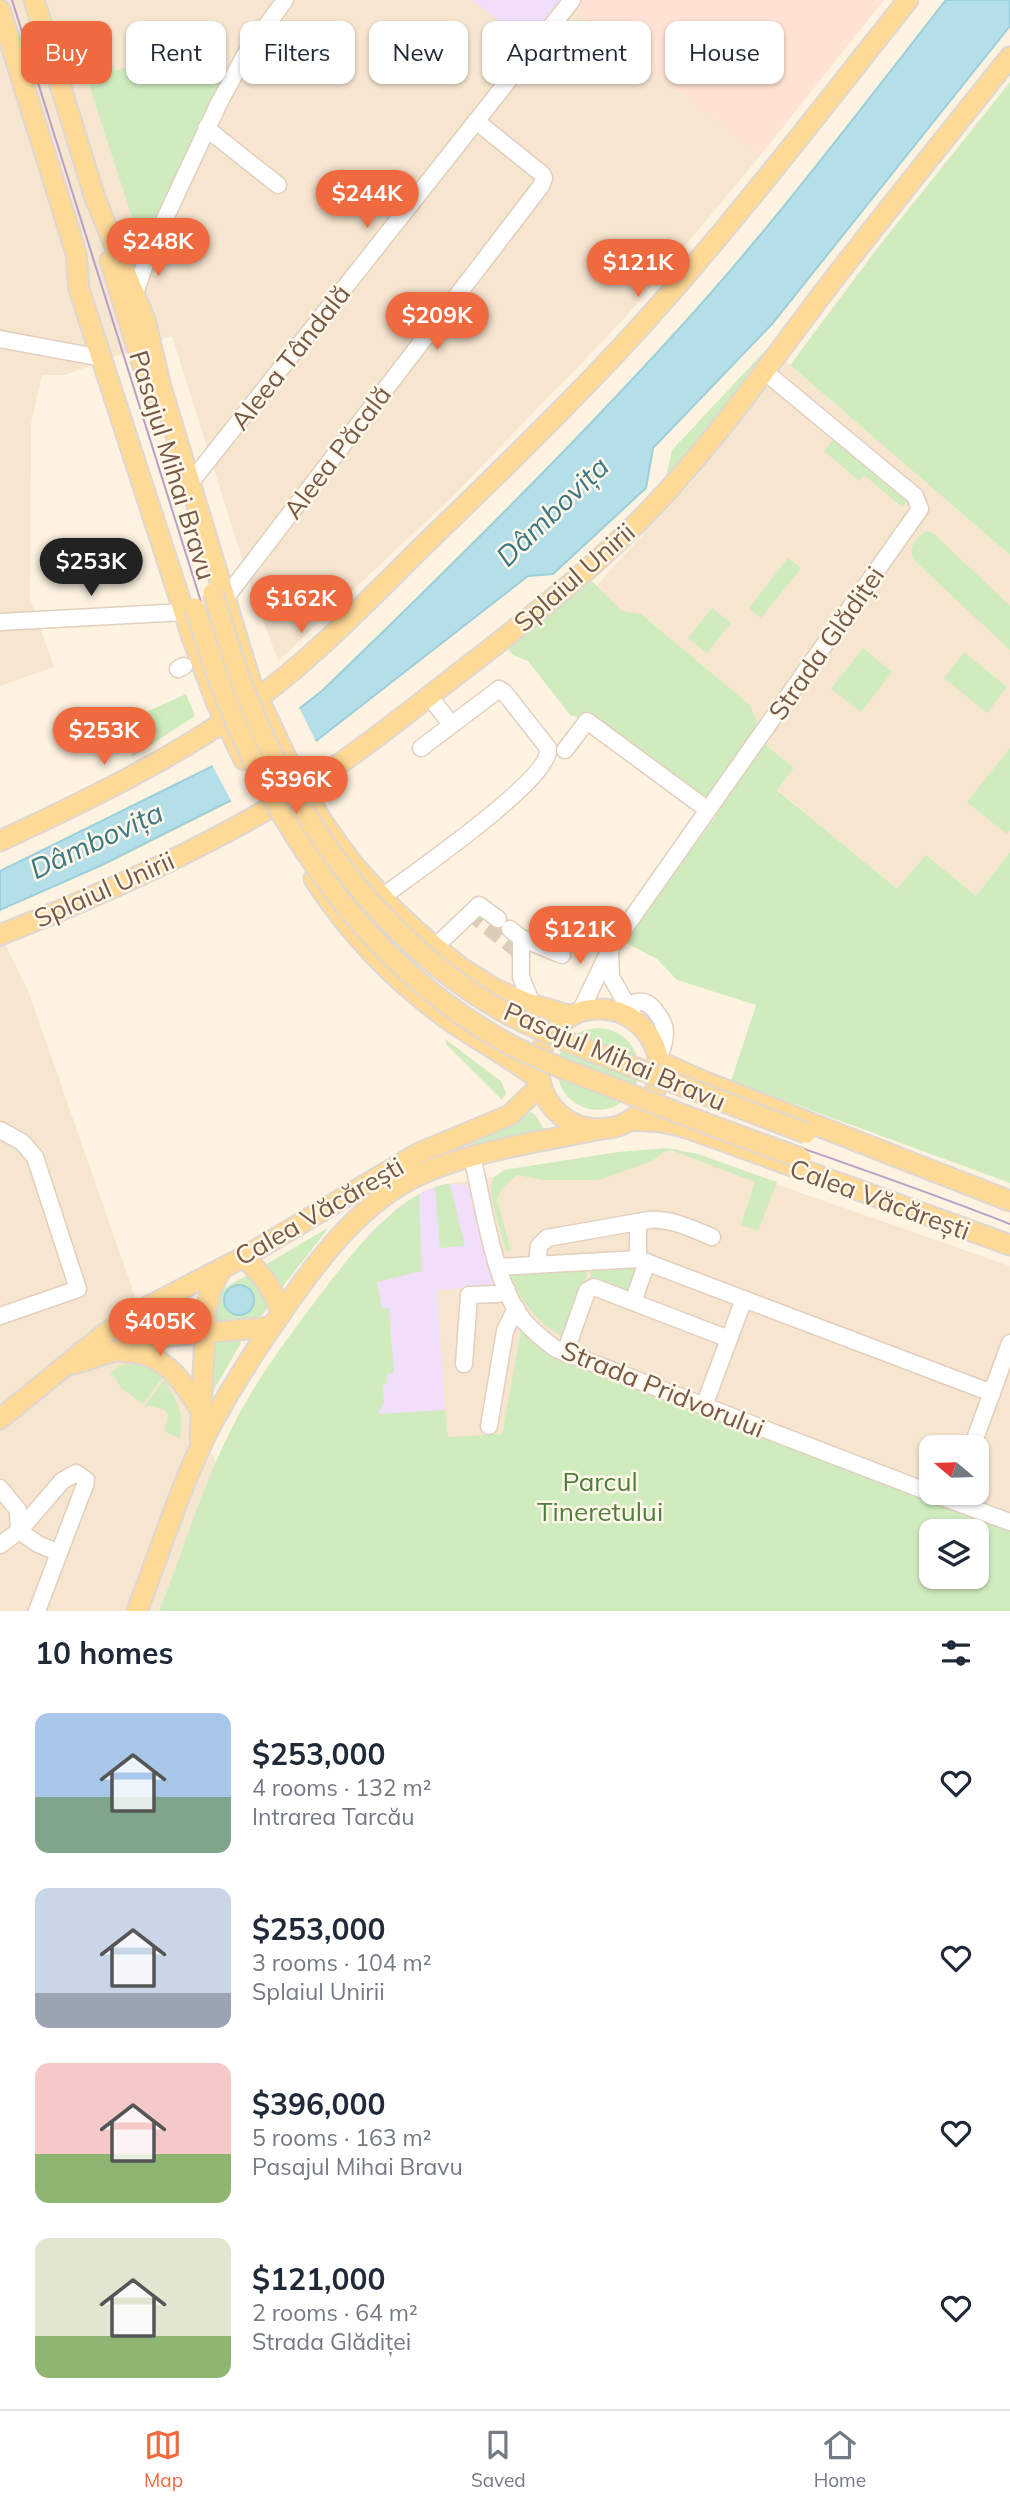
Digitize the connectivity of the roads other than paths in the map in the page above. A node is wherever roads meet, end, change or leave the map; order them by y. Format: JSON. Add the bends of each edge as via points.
{"nodes":[{"id":1,"x":34,"y":0,"type":"edge"},
{"id":2,"x":285,"y":0,"type":"edge"},
{"id":3,"x":572,"y":0,"type":"edge"},
{"id":4,"x":908,"y":0,"type":"edge"},
{"id":5,"x":0,"y":10,"type":"edge"},
{"id":6,"x":1010,"y":57,"type":"edge"},
{"id":7,"x":476,"y":121,"type":"junction"},
{"id":8,"x":206,"y":128,"type":"junction"},
{"id":9,"x":278,"y":185,"type":"dead end"},
{"id":10,"x":95,"y":198,"type":"junction"},
{"id":11,"x":117,"y":250,"type":"junction"},
{"id":12,"x":149,"y":253,"type":"junction"},
{"id":13,"x":76,"y":254,"type":"junction"},
{"id":14,"x":135,"y":293,"type":"junction"},
{"id":15,"x":0,"y":339,"type":"edge"},
{"id":16,"x":102,"y":358,"type":"junction"},
{"id":17,"x":764,"y":371,"type":"junction"},
{"id":18,"x":191,"y":482,"type":"junction"},
{"id":19,"x":227,"y":596,"type":"junction"},
{"id":20,"x":184,"y":612,"type":"junction"},
{"id":21,"x":0,"y":622,"type":"edge"},
{"id":22,"x":429,"y":696,"type":"junction"},
{"id":23,"x":262,"y":707,"type":"junction"},
{"id":24,"x":451,"y":724,"type":"junction"},
{"id":25,"x":228,"y":729,"type":"junction"},
{"id":26,"x":421,"y":748,"type":"dead end"},
{"id":27,"x":565,"y":750,"type":"dead end"},
{"id":28,"x":302,"y":789,"type":"junction"},
{"id":29,"x":270,"y":808,"type":"junction"},
{"id":30,"x":708,"y":810,"type":"junction"},
{"id":31,"x":0,"y":841,"type":"edge"},
{"id":32,"x":382,"y":897,"type":"junction"},
{"id":33,"x":510,"y":929,"type":"junction"},
{"id":34,"x":0,"y":935,"type":"edge"},
{"id":35,"x":435,"y":947,"type":"junction"},
{"id":36,"x":610,"y":949,"type":"junction"},
{"id":37,"x":562,"y":955,"type":"dead end"},
{"id":38,"x":532,"y":1004,"type":"junction"},
{"id":39,"x":622,"y":1008,"type":"junction"},
{"id":40,"x":576,"y":1014,"type":"junction"},
{"id":41,"x":658,"y":1061,"type":"junction"},
{"id":42,"x":541,"y":1082,"type":"junction"},
{"id":43,"x":630,"y":1119,"type":"junction"},
{"id":44,"x":605,"y":1128,"type":"junction"},
{"id":45,"x":0,"y":1130,"type":"edge"},
{"id":46,"x":472,"y":1157,"type":"junction"},
{"id":47,"x":1010,"y":1201,"type":"edge"},
{"id":48,"x":1010,"y":1211,"type":"edge"},
{"id":49,"x":638,"y":1222,"type":"junction"},
{"id":50,"x":1010,"y":1236,"type":"edge"},
{"id":51,"x":712,"y":1237,"type":"dead end"},
{"id":52,"x":1010,"y":1245,"type":"edge"},
{"id":53,"x":244,"y":1257,"type":"junction"},
{"id":54,"x":643,"y":1261,"type":"junction"},
{"id":55,"x":537,"y":1264,"type":"junction"},
{"id":56,"x":498,"y":1267,"type":"junction"},
{"id":57,"x":222,"y":1268,"type":"junction"},
{"id":58,"x":507,"y":1290,"type":"junction"},
{"id":59,"x":744,"y":1299,"type":"junction"},
{"id":60,"x":633,"y":1302,"type":"junction"},
{"id":61,"x":516,"y":1308,"type":"junction"},
{"id":62,"x":0,"y":1316,"type":"edge"},
{"id":63,"x":276,"y":1321,"type":"junction"},
{"id":64,"x":206,"y":1332,"type":"junction"},
{"id":65,"x":729,"y":1339,"type":"junction"},
{"id":66,"x":1010,"y":1343,"type":"edge"},
{"id":67,"x":108,"y":1353,"type":"junction"},
{"id":68,"x":565,"y":1353,"type":"junction"},
{"id":69,"x":464,"y":1364,"type":"dead end"},
{"id":70,"x":64,"y":1367,"type":"junction"},
{"id":71,"x":992,"y":1394,"type":"junction"},
{"id":72,"x":704,"y":1406,"type":"junction"},
{"id":73,"x":202,"y":1412,"type":"junction"},
{"id":74,"x":0,"y":1419,"type":"edge"},
{"id":75,"x":489,"y":1426,"type":"dead end"},
{"id":76,"x":977,"y":1435,"type":"edge"},
{"id":77,"x":200,"y":1450,"type":"junction"},
{"id":78,"x":0,"y":1488,"type":"edge"},
{"id":79,"x":919,"y":1488,"type":"edge"},
{"id":80,"x":972,"y":1505,"type":"edge"},
{"id":81,"x":1010,"y":1522,"type":"edge"},
{"id":82,"x":19,"y":1531,"type":"junction"},
{"id":83,"x":0,"y":1545,"type":"edge"},
{"id":84,"x":59,"y":1553,"type":"junction"},
{"id":85,"x":37,"y":1611,"type":"edge"},
{"id":86,"x":137,"y":1611,"type":"edge"}],
"edges":[{"from":1,"to":10,"type":"main road"},
{"from":2,"to":8,"type":"street","via":[[245,55]]},
{"from":3,"to":7,"type":"street","name":"Aleea Tândală"},
{"from":4,"to":23,"type":"main road","via":[[687,273],[605,365],[300,664]]},
{"from":5,"to":13,"type":"main road"},
{"from":6,"to":17,"type":"main road","name":"Splaiul Unirii"},
{"from":7,"to":18,"type":"street","name":"Aleea Tândală"},
{"from":7,"to":19,"type":"street","name":"Aleea Păcală","via":[[542,174],[544,182]]},
{"from":8,"to":9,"type":"street"},
{"from":8,"to":12,"type":"street"},
{"from":10,"to":11,"type":"main road"},
{"from":10,"to":48,"type":"main road","name":"Pasajul Mihai Bravu","bridge":true,"via":[[126,315],[248,701],[306,813],[383,916],[454,980],[532,1027]]},
{"from":11,"to":12,"type":"street"},
{"from":11,"to":14,"type":"main road"},
{"from":12,"to":14,"type":"street"},
{"from":13,"to":16,"type":"main road","via":[[79,289]]},
{"from":13,"to":50,"type":"main road","name":"Pasajul Mihai Bravu","bridge":true,"via":[[231,711],[269,791],[301,844],[379,946],[441,1000],[533,1056]]},
{"from":14,"to":18,"type":"main road"},
{"from":15,"to":16,"type":"street"},
{"from":16,"to":20,"type":"main road"},
{"from":17,"to":22,"type":"main road","name":"Splaiul Unirii","via":[[686,470],[629,531],[536,613]]},
{"from":17,"to":30,"type":"street","name":"Strada Glădiței","via":[[915,496],[920,509]]},
{"from":18,"to":19,"type":"main road"},
{"from":19,"to":23,"type":"main road"},
{"from":20,"to":21,"type":"street"},
{"from":20,"to":25,"type":"main road"},
{"from":22,"to":24,"type":"street"},
{"from":22,"to":28,"type":"main road","name":"Splaiul Unirii"},
{"from":23,"to":25,"type":"main road"},
{"from":23,"to":28,"type":"main road"},
{"from":24,"to":26,"type":"street"},
{"from":24,"to":32,"type":"street","via":[[501,690],[548,748],[548,755],[509,800]]},
{"from":25,"to":29,"type":"main road"},
{"from":25,"to":31,"type":"main road"},
{"from":27,"to":30,"type":"street","via":[[587,720]]},
{"from":28,"to":29,"type":"main road","name":"Splaiul Unirii"},
{"from":28,"to":32,"type":"main road","via":[[352,863]]},
{"from":29,"to":34,"type":"main road","name":"Splaiul Unirii","via":[[106,891]]},
{"from":29,"to":42,"type":"main road","via":[[337,914],[375,957],[448,1019]]},
{"from":30,"to":36,"type":"street","name":"Strada Glădiței"},
{"from":32,"to":35,"type":"main road"},
{"from":33,"to":35,"type":"street","via":[[479,905]]},
{"from":33,"to":37,"type":"street"},
{"from":33,"to":38,"type":"street"},
{"from":35,"to":38,"type":"main road","via":[[477,978]]},
{"from":36,"to":39,"type":"street","via":[[611,976]]},
{"from":36,"to":40,"type":"street","name":"Strada Glădiței"},
{"from":38,"to":40,"type":"main road"},
{"from":39,"to":40,"type":"main road"},
{"from":39,"to":41,"type":"main road","via":[[649,1036]]},
{"from":39,"to":41,"type":"street","via":[[639,1001],[648,1003],[662,1021],[664,1038]]},
{"from":40,"to":42,"type":"main road","via":[[555,1028],[544,1044]]},
{"from":41,"to":43,"type":"main road","via":[[652,1095]]},
{"from":41,"to":47,"type":"main road","name":"Calea Văcărești"},
{"from":42,"to":44,"type":"main road","via":[[550,1103],[565,1118],[585,1127]]},
{"from":42,"to":53,"type":"main road","name":"Calea Văcărești","via":[[510,1115],[419,1153]]},
{"from":43,"to":44,"type":"main road"},
{"from":43,"to":52,"type":"main road","name":"Calea Văcărești","via":[[687,1128]]},
{"from":44,"to":46,"type":"main road","name":"Calea Văcărești"},
{"from":45,"to":62,"type":"street","via":[[22,1142],[35,1157],[78,1289]]},
{"from":46,"to":56,"type":"street","name":"Strada Pridvorului"},
{"from":46,"to":63,"type":"main road","name":"Calea Văcărești","via":[[427,1171],[386,1195],[333,1245]]},
{"from":49,"to":51,"type":"street","via":[[660,1219]]},
{"from":49,"to":54,"type":"street"},
{"from":49,"to":55,"type":"street","via":[[547,1238],[539,1246]]},
{"from":53,"to":57,"type":"main road","name":"Calea Văcărești"},
{"from":53,"to":63,"type":"main road","via":[[278,1301]]},
{"from":54,"to":55,"type":"street"},
{"from":54,"to":59,"type":"street"},
{"from":54,"to":60,"type":"street"},
{"from":55,"to":56,"type":"street"},
{"from":56,"to":58,"type":"street","name":"Strada Pridvorului"},
{"from":57,"to":64,"type":"main road","via":[[208,1298]]},
{"from":57,"to":70,"type":"main road","name":"Calea Văcărești","via":[[143,1309]]},
{"from":58,"to":61,"type":"street","name":"Strada Pridvorului"},
{"from":58,"to":69,"type":"street","via":[[469,1295]]},
{"from":59,"to":65,"type":"street"},
{"from":59,"to":71,"type":"street"},
{"from":60,"to":65,"type":"street"},
{"from":60,"to":68,"type":"street","via":[[590,1288]]},
{"from":61,"to":68,"type":"street","name":"Strada Pridvorului","via":[[531,1327]]},
{"from":61,"to":75,"type":"street","via":[[505,1331]]},
{"from":63,"to":64,"type":"main road","name":"Calea Văcărești"},
{"from":63,"to":77,"type":"main road","via":[[232,1388]]},
{"from":64,"to":67,"type":"main road","name":"Calea Văcărești","via":[[149,1339]]},
{"from":64,"to":73,"type":"main road"},
{"from":65,"to":72,"type":"street"},
{"from":66,"to":71,"type":"street"},
{"from":67,"to":70,"type":"main road","name":"Calea Văcărești"},
{"from":67,"to":73,"type":"main road","via":[[140,1353],[160,1361],[187,1388]]},
{"from":68,"to":72,"type":"street","name":"Strada Pridvorului"},
{"from":70,"to":74,"type":"main road","name":"Calea Văcărești"},
{"from":71,"to":76,"type":"street"},
{"from":72,"to":79,"type":"street","name":"Strada Pridvorului"},
{"from":73,"to":77,"type":"main road"},
{"from":77,"to":86,"type":"main road"},
{"from":78,"to":82,"type":"street","via":[[18,1510]]},
{"from":80,"to":81,"type":"street","name":"Strada Pridvorului"},
{"from":82,"to":83,"type":"street"},
{"from":82,"to":84,"type":"street"},
{"from":82,"to":84,"type":"street","via":[[62,1481],[80,1475],[85,1485]]},
{"from":84,"to":85,"type":"street"}]}
